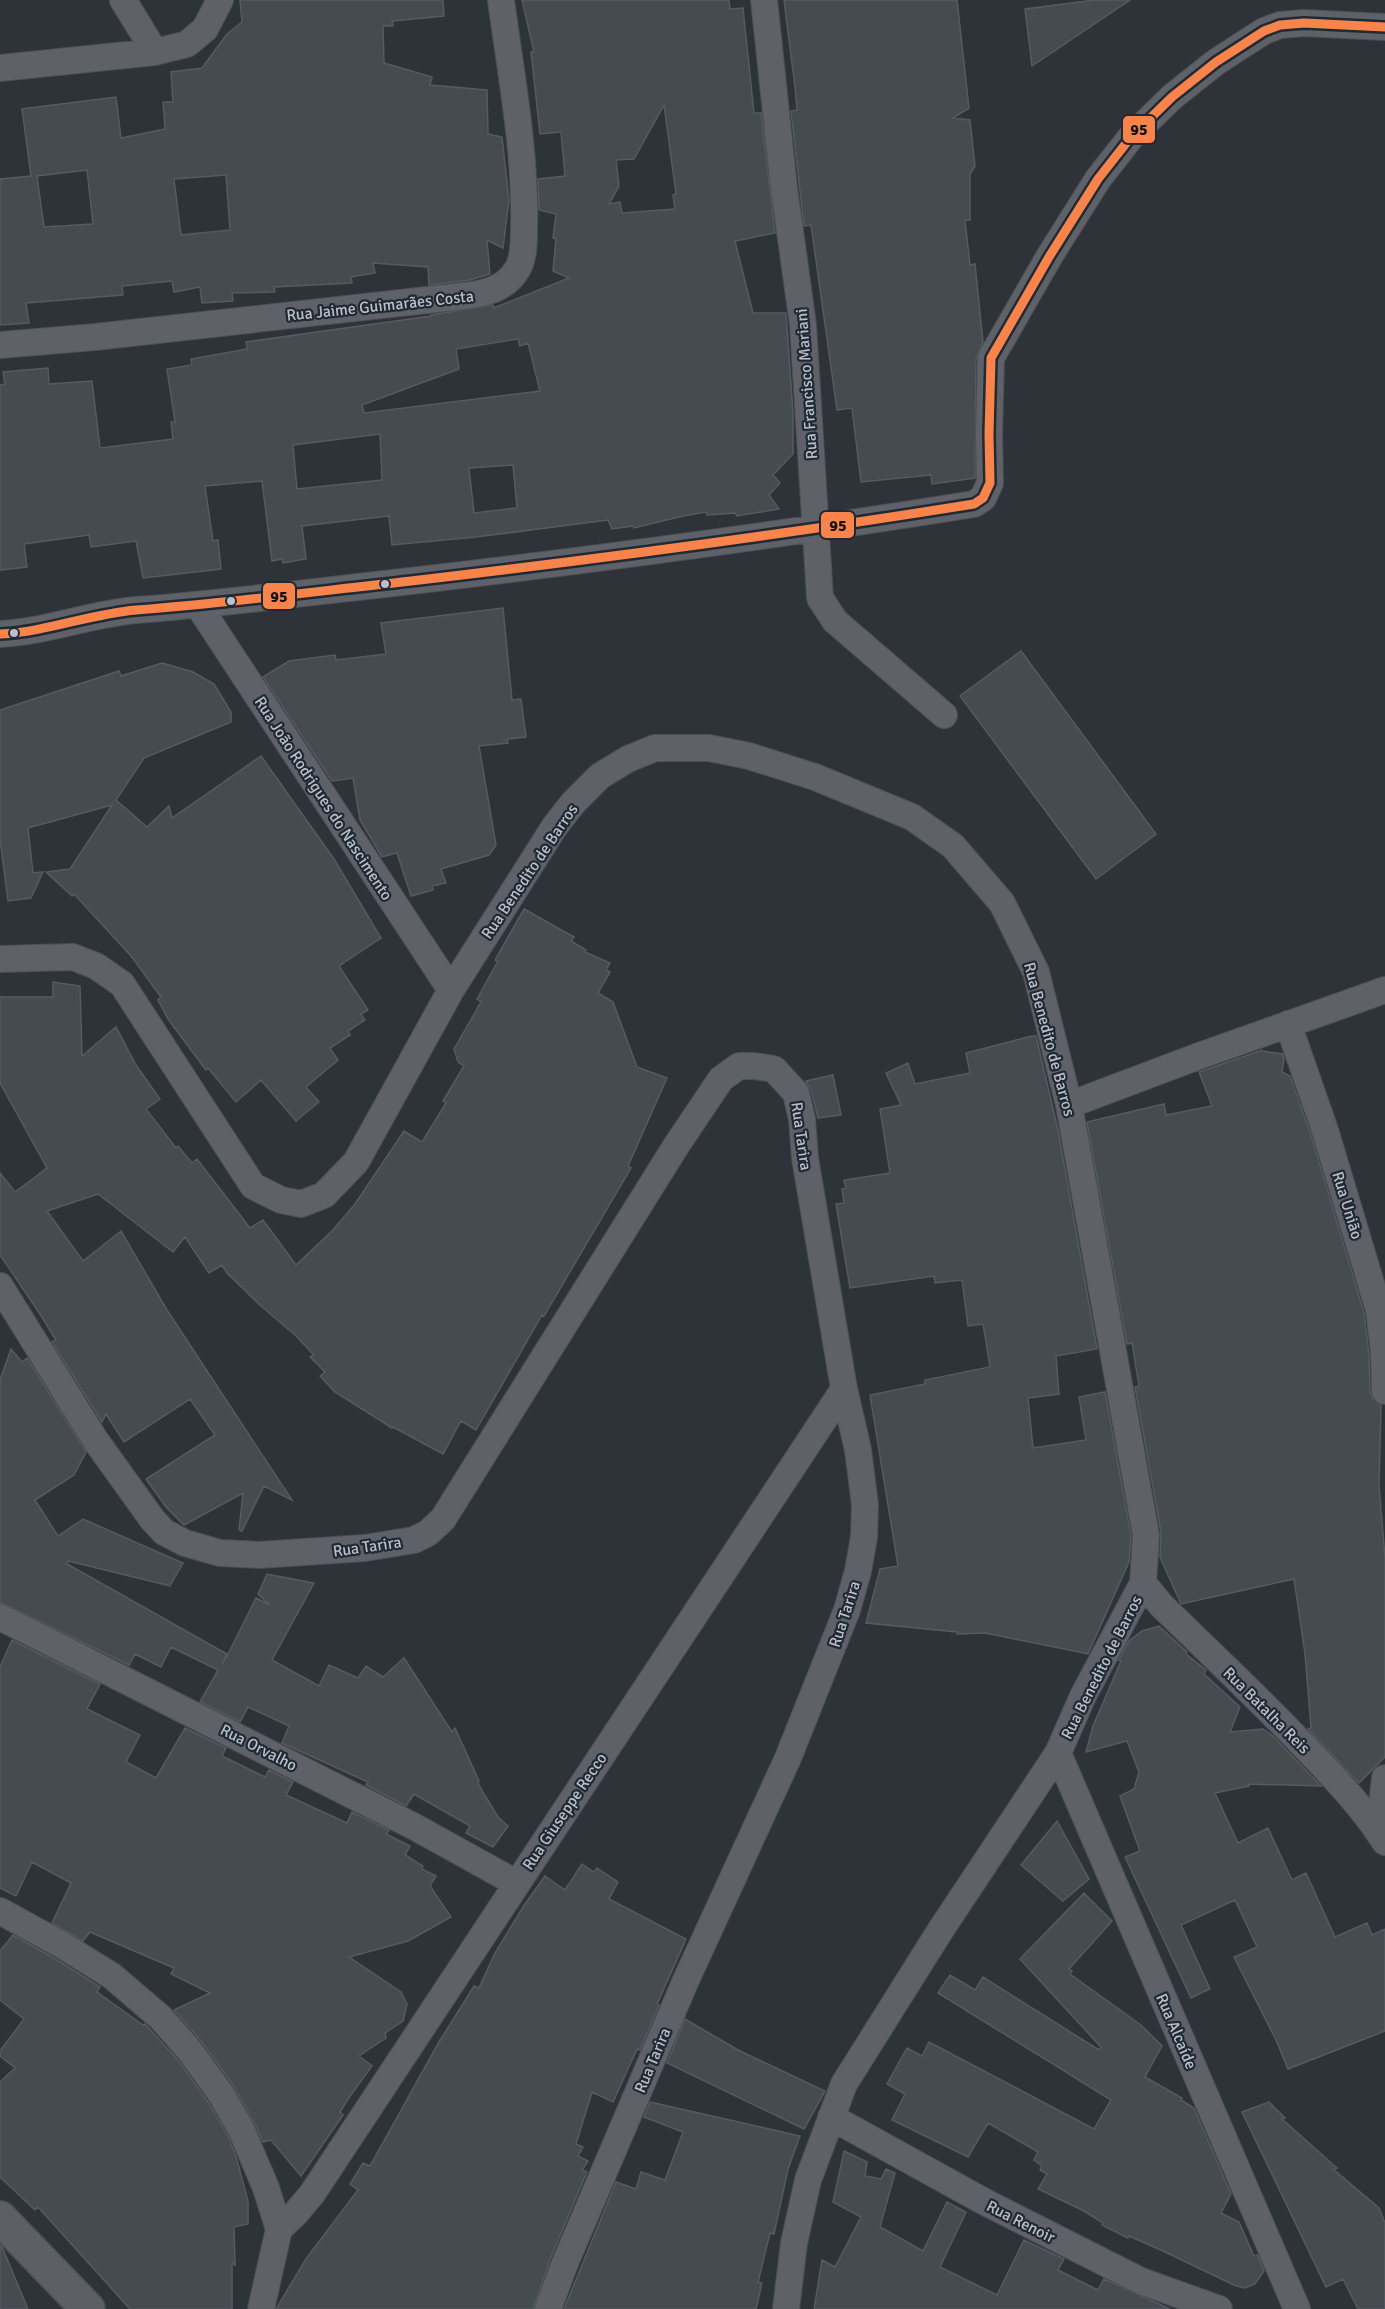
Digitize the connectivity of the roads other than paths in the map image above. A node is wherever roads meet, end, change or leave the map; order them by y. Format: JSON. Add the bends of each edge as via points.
{"nodes":[{"id":1,"x":123,"y":0,"type":"edge"},
{"id":2,"x":220,"y":0,"type":"edge"},
{"id":3,"x":501,"y":0,"type":"edge"},
{"id":4,"x":764,"y":0,"type":"edge"},
{"id":5,"x":1385,"y":27,"type":"edge"},
{"id":6,"x":155,"y":52,"type":"junction"},
{"id":7,"x":0,"y":68,"type":"edge"},
{"id":8,"x":0,"y":345,"type":"edge"},
{"id":9,"x":815,"y":530,"type":"junction"},
{"id":10,"x":198,"y":605,"type":"junction"},
{"id":11,"x":7,"y":637,"type":"edge"},
{"id":12,"x":944,"y":715,"type":"dead end"},
{"id":13,"x":0,"y":959,"type":"edge"},
{"id":14,"x":451,"y":990,"type":"junction"},
{"id":15,"x":1385,"y":990,"type":"edge"},
{"id":16,"x":1288,"y":1024,"type":"junction"},
{"id":17,"x":1069,"y":1105,"type":"junction"},
{"id":18,"x":0,"y":1286,"type":"edge"},
{"id":19,"x":844,"y":1389,"type":"junction"},
{"id":20,"x":1385,"y":1391,"type":"edge"},
{"id":21,"x":1143,"y":1583,"type":"junction"},
{"id":22,"x":0,"y":1617,"type":"edge"},
{"id":23,"x":1058,"y":1753,"type":"junction"},
{"id":24,"x":1385,"y":1778,"type":"edge"},
{"id":25,"x":1382,"y":1837,"type":"edge"},
{"id":26,"x":516,"y":1883,"type":"junction"},
{"id":27,"x":0,"y":1911,"type":"edge"},
{"id":28,"x":831,"y":2117,"type":"junction"},
{"id":29,"x":0,"y":2218,"type":"edge"},
{"id":30,"x":279,"y":2229,"type":"junction"},
{"id":31,"x":88,"y":2309,"type":"edge"},
{"id":32,"x":261,"y":2309,"type":"edge"},
{"id":33,"x":548,"y":2309,"type":"edge"},
{"id":34,"x":786,"y":2309,"type":"edge"},
{"id":35,"x":1219,"y":2309,"type":"edge"},
{"id":36,"x":1297,"y":2309,"type":"edge"}],
"edges":[{"from":1,"to":6,"type":"street"},
{"from":2,"to":6,"type":"street","via":[[205,29],[187,44]]},
{"from":3,"to":8,"type":"street","name":"Rua Jaime Guimarães Costa","via":[[525,188],[524,246],[519,268],[506,283],[489,293]]},
{"from":4,"to":9,"type":"street","name":"Rua Francisco Mariani","via":[[784,188],[804,325]]},
{"from":5,"to":9,"type":"street","via":[[1280,25],[1226,55],[1172,97],[1131,137],[1098,179],[991,358],[991,474],[983,498],[974,504]]},
{"from":6,"to":7,"type":"street"},
{"from":9,"to":10,"type":"street"},
{"from":9,"to":12,"type":"street","name":"Rua Francisco Mariani","via":[[820,598],[827,610]]},
{"from":10,"to":11,"type":"street","via":[[130,611]]},
{"from":10,"to":14,"type":"street","name":"Rua João Rodrigues do Nascimento"},
{"from":13,"to":14,"type":"street","name":"Rua Benedito de Barros","via":[[72,957],[96,966],[122,984],[253,1186],[301,1204],[324,1195],[356,1162]]},
{"from":14,"to":17,"type":"street","name":"Rua Benedito de Barros","via":[[555,826],[600,776],[655,748],[709,748],[815,777],[912,817],[953,846],[1002,903],[1036,972]]},
{"from":15,"to":16,"type":"street"},
{"from":16,"to":17,"type":"street"},
{"from":16,"to":20,"type":"street","name":"Rua União","via":[[1325,1130],[1379,1310]]},
{"from":17,"to":21,"type":"street","name":"Rua Benedito de Barros","via":[[1146,1535]]},
{"from":18,"to":19,"type":"street","name":"Rua Tarira","via":[[96,1441],[164,1532],[185,1544],[220,1553],[259,1556],[414,1540],[444,1519],[721,1080],[739,1066],[754,1066],[774,1069],[796,1093]]},
{"from":19,"to":26,"type":"street","name":"Rua Giuseppe Recco"},
{"from":19,"to":33,"type":"street","name":"Rua Tarira","via":[[865,1505],[864,1537],[847,1610],[788,1758],[686,1980]]},
{"from":21,"to":23,"type":"street","name":"Rua Benedito de Barros","via":[[1083,1696]]},
{"from":21,"to":25,"type":"street","name":"Rua Batalha Reis","via":[[1315,1758]]},
{"from":22,"to":26,"type":"street","name":"Rua Orvalho","via":[[405,1821]]},
{"from":23,"to":28,"type":"street","name":"Rua Benedito de Barros","via":[[850,2075]]},
{"from":23,"to":36,"type":"street","name":"Rua Alcaíde"},
{"from":24,"to":25,"type":"street"},
{"from":26,"to":30,"type":"street","name":"Rua Giuseppe Recco","via":[[312,2194]]},
{"from":27,"to":30,"type":"street","via":[[112,1976],[161,2018],[221,2094],[241,2129]]},
{"from":28,"to":34,"type":"street","name":"Rua Benedito de Barros","via":[[808,2180],[794,2243]]},
{"from":28,"to":35,"type":"street","name":"Rua Renoir","via":[[983,2201],[1141,2281]]},
{"from":29,"to":31,"type":"street"},
{"from":30,"to":32,"type":"street"}]}
